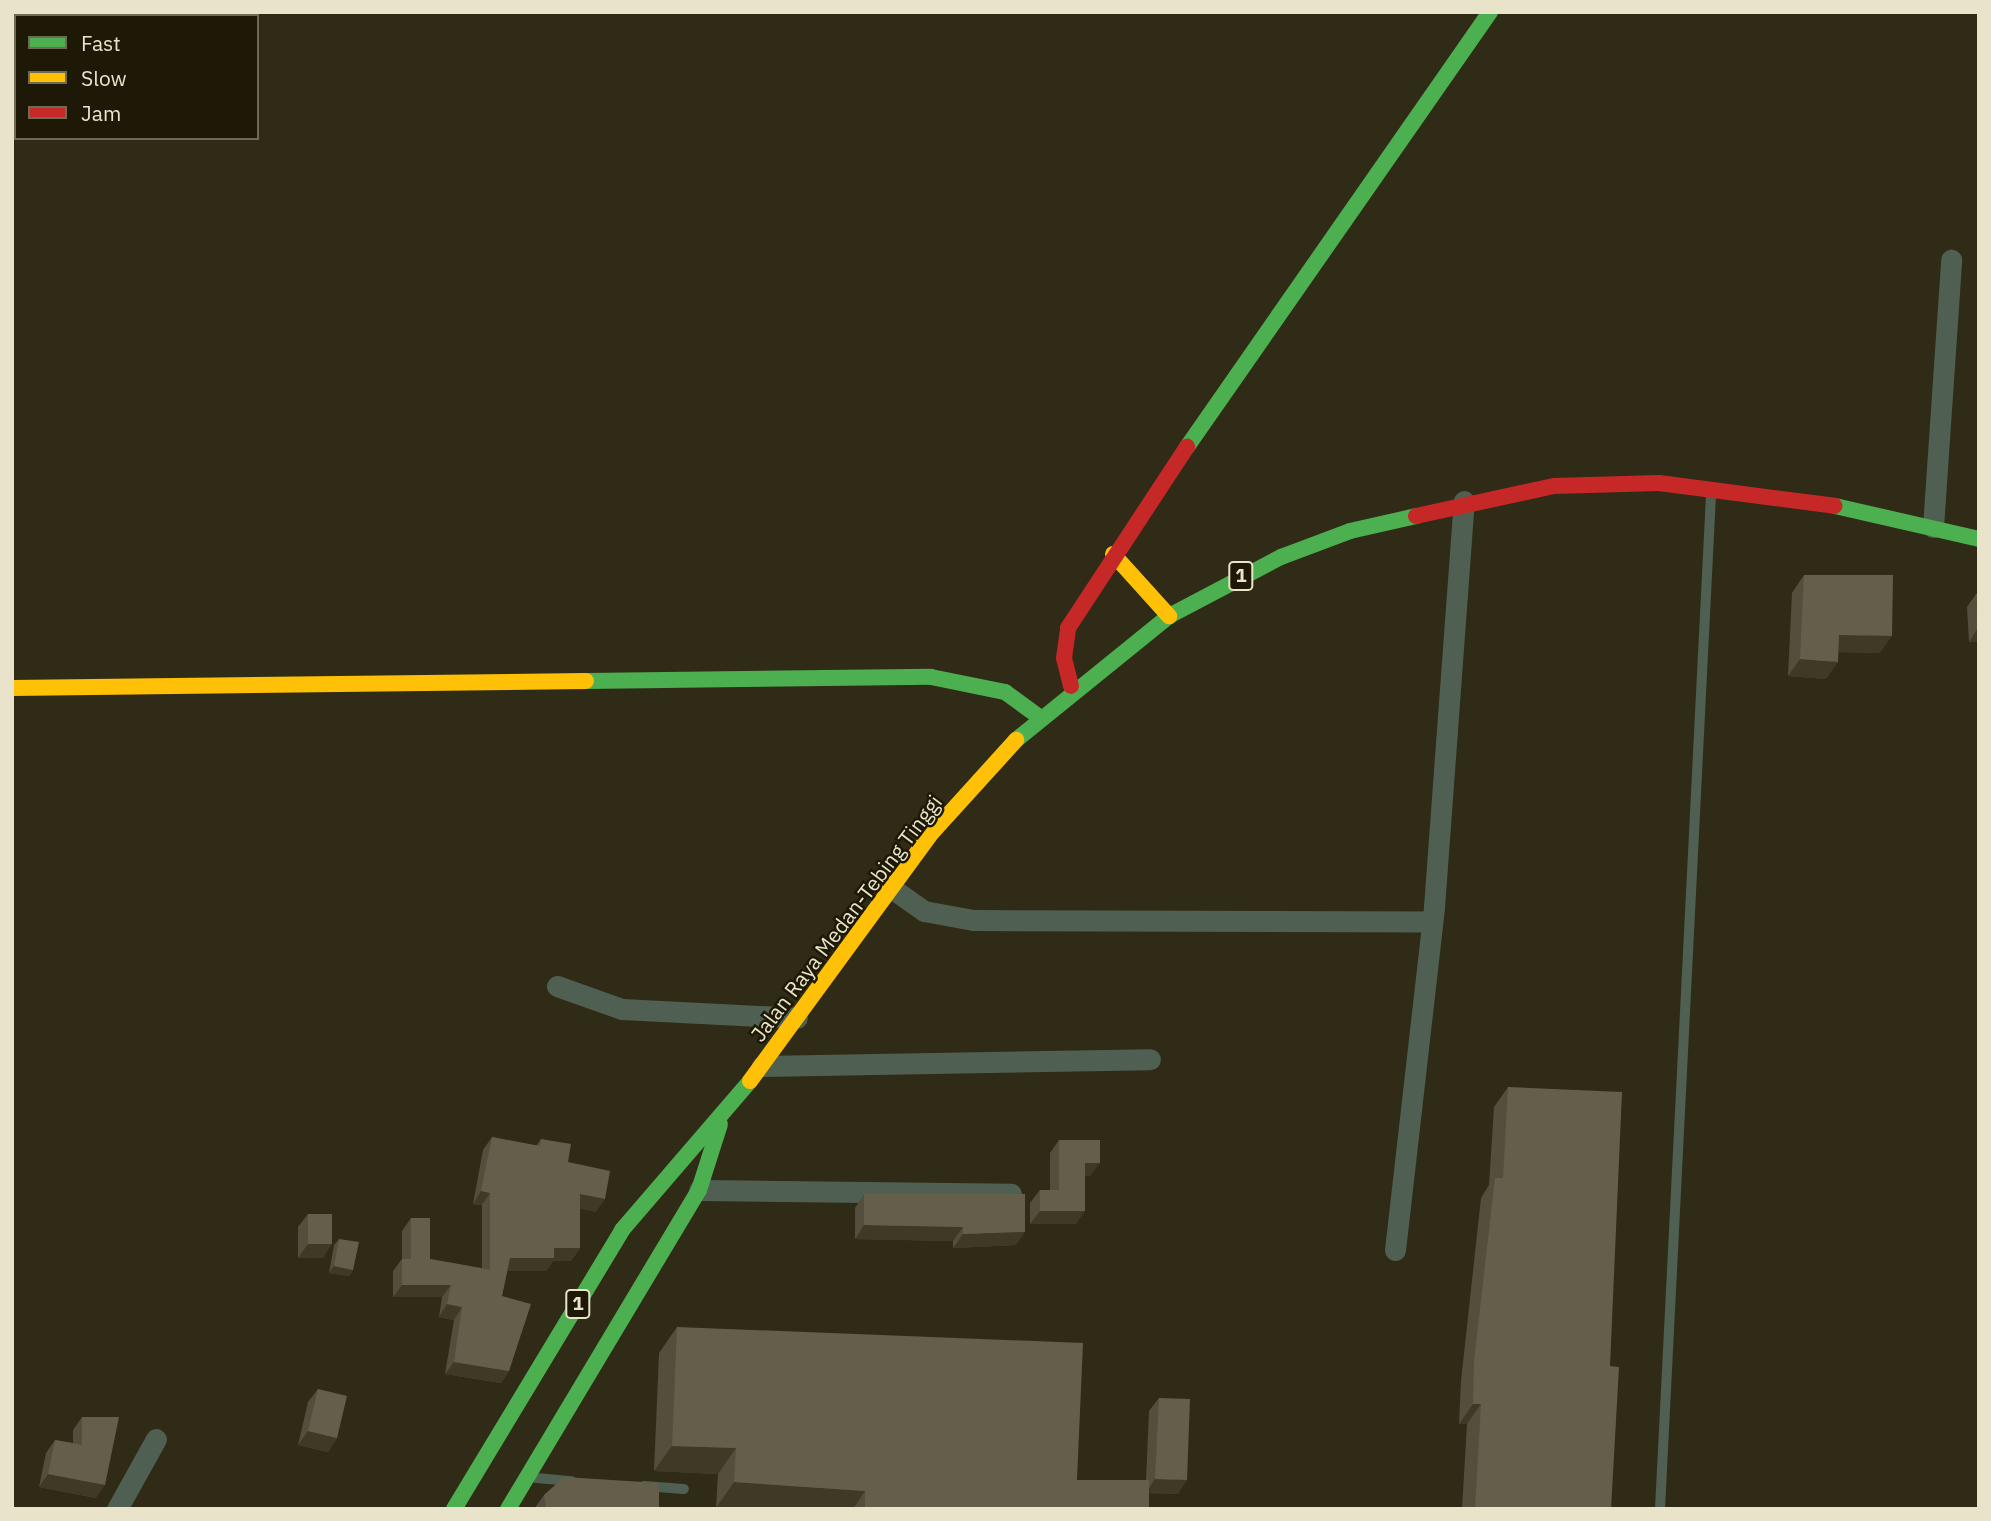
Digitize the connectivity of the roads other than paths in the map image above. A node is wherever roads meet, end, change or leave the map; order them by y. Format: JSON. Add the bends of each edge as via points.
{"nodes":[{"id":1,"x":1490,"y":12,"type":"edge"},
{"id":2,"x":1951,"y":260,"type":"dead end"},
{"id":3,"x":1711,"y":490,"type":"junction"},
{"id":4,"x":1464,"y":501,"type":"junction"},
{"id":5,"x":1933,"y":527,"type":"junction"},
{"id":6,"x":1979,"y":539,"type":"edge"},
{"id":7,"x":1114,"y":554,"type":"junction"},
{"id":8,"x":1168,"y":617,"type":"junction"},
{"id":9,"x":1071,"y":686,"type":"junction"},
{"id":10,"x":12,"y":688,"type":"edge"},
{"id":11,"x":1038,"y":716,"type":"junction"},
{"id":12,"x":890,"y":887,"type":"junction"},
{"id":13,"x":1432,"y":922,"type":"junction"},
{"id":14,"x":557,"y":986,"type":"dead end"},
{"id":15,"x":797,"y":1018,"type":"junction"},
{"id":16,"x":1150,"y":1059,"type":"dead end"},
{"id":17,"x":762,"y":1066,"type":"junction"},
{"id":18,"x":723,"y":1115,"type":"junction"},
{"id":19,"x":699,"y":1190,"type":"junction"},
{"id":20,"x":1011,"y":1194,"type":"edge"},
{"id":21,"x":1395,"y":1251,"type":"dead end"},
{"id":22,"x":156,"y":1439,"type":"dead end"},
{"id":23,"x":526,"y":1477,"type":"junction"},
{"id":24,"x":590,"y":1482,"type":"edge"},
{"id":25,"x":630,"y":1485,"type":"edge"},
{"id":26,"x":684,"y":1489,"type":"dead end"},
{"id":27,"x":117,"y":1509,"type":"edge"},
{"id":28,"x":454,"y":1509,"type":"edge"},
{"id":29,"x":508,"y":1509,"type":"edge"},
{"id":30,"x":1660,"y":1509,"type":"edge"}],
"edges":[{"from":1,"to":7,"type":"main road"},
{"from":2,"to":5,"type":"street"},
{"from":3,"to":4,"type":"main road","name":"Jalan Raya Medan-Tebing Tinggi","number":"1","via":[[1611,482]]},
{"from":3,"to":5,"type":"main road","name":"Jalan Raya Medan-Tebing Tinggi","number":"1"},
{"from":3,"to":30,"type":"lane"},
{"from":4,"to":8,"type":"main road","name":"Jalan Raya Medan-Tebing Tinggi","number":"1","via":[[1281,557]]},
{"from":4,"to":13,"type":"street"},
{"from":5,"to":6,"type":"main road","name":"Jalan Raya Medan-Tebing Tinggi","number":"1"},
{"from":7,"to":8,"type":"main road"},
{"from":7,"to":9,"type":"main road","via":[[1068,628],[1064,658]]},
{"from":8,"to":9,"type":"main road","name":"Jalan Raya Medan-Tebing Tinggi","number":"1"},
{"from":9,"to":11,"type":"main road","name":"Jalan Raya Medan-Tebing Tinggi","number":"1"},
{"from":10,"to":11,"type":"main road","via":[[931,677],[1005,692]]},
{"from":11,"to":12,"type":"main road","name":"Jalan Raya Medan-Tebing Tinggi","number":"1"},
{"from":12,"to":13,"type":"street","via":[[924,911],[973,920]]},
{"from":12,"to":15,"type":"main road","name":"Jalan Raya Medan-Tebing Tinggi","number":"1"},
{"from":13,"to":21,"type":"street"},
{"from":14,"to":15,"type":"street","via":[[622,1009]]},
{"from":15,"to":17,"type":"main road","name":"Jalan Raya Medan-Tebing Tinggi","number":"1"},
{"from":16,"to":17,"type":"street"},
{"from":17,"to":18,"type":"main road","name":"Jalan Raya Medan-Tebing Tinggi","number":"1"},
{"from":18,"to":19,"type":"main road","name":"Jalan Raya Medan-Tebing Tinggi","number":"1"},
{"from":18,"to":28,"type":"main road","name":"Jalan Raya Medan-Tebing Tinggi","number":"1","via":[[622,1230]]},
{"from":19,"to":20,"type":"street"},
{"from":19,"to":23,"type":"main road","name":"Jalan Raya Medan-Tebing Tinggi","number":"1"},
{"from":22,"to":27,"type":"street"},
{"from":23,"to":24,"type":"lane"},
{"from":23,"to":29,"type":"main road","name":"Jalan Raya Medan-Tebing Tinggi","number":"1"},
{"from":25,"to":26,"type":"lane"}]}
